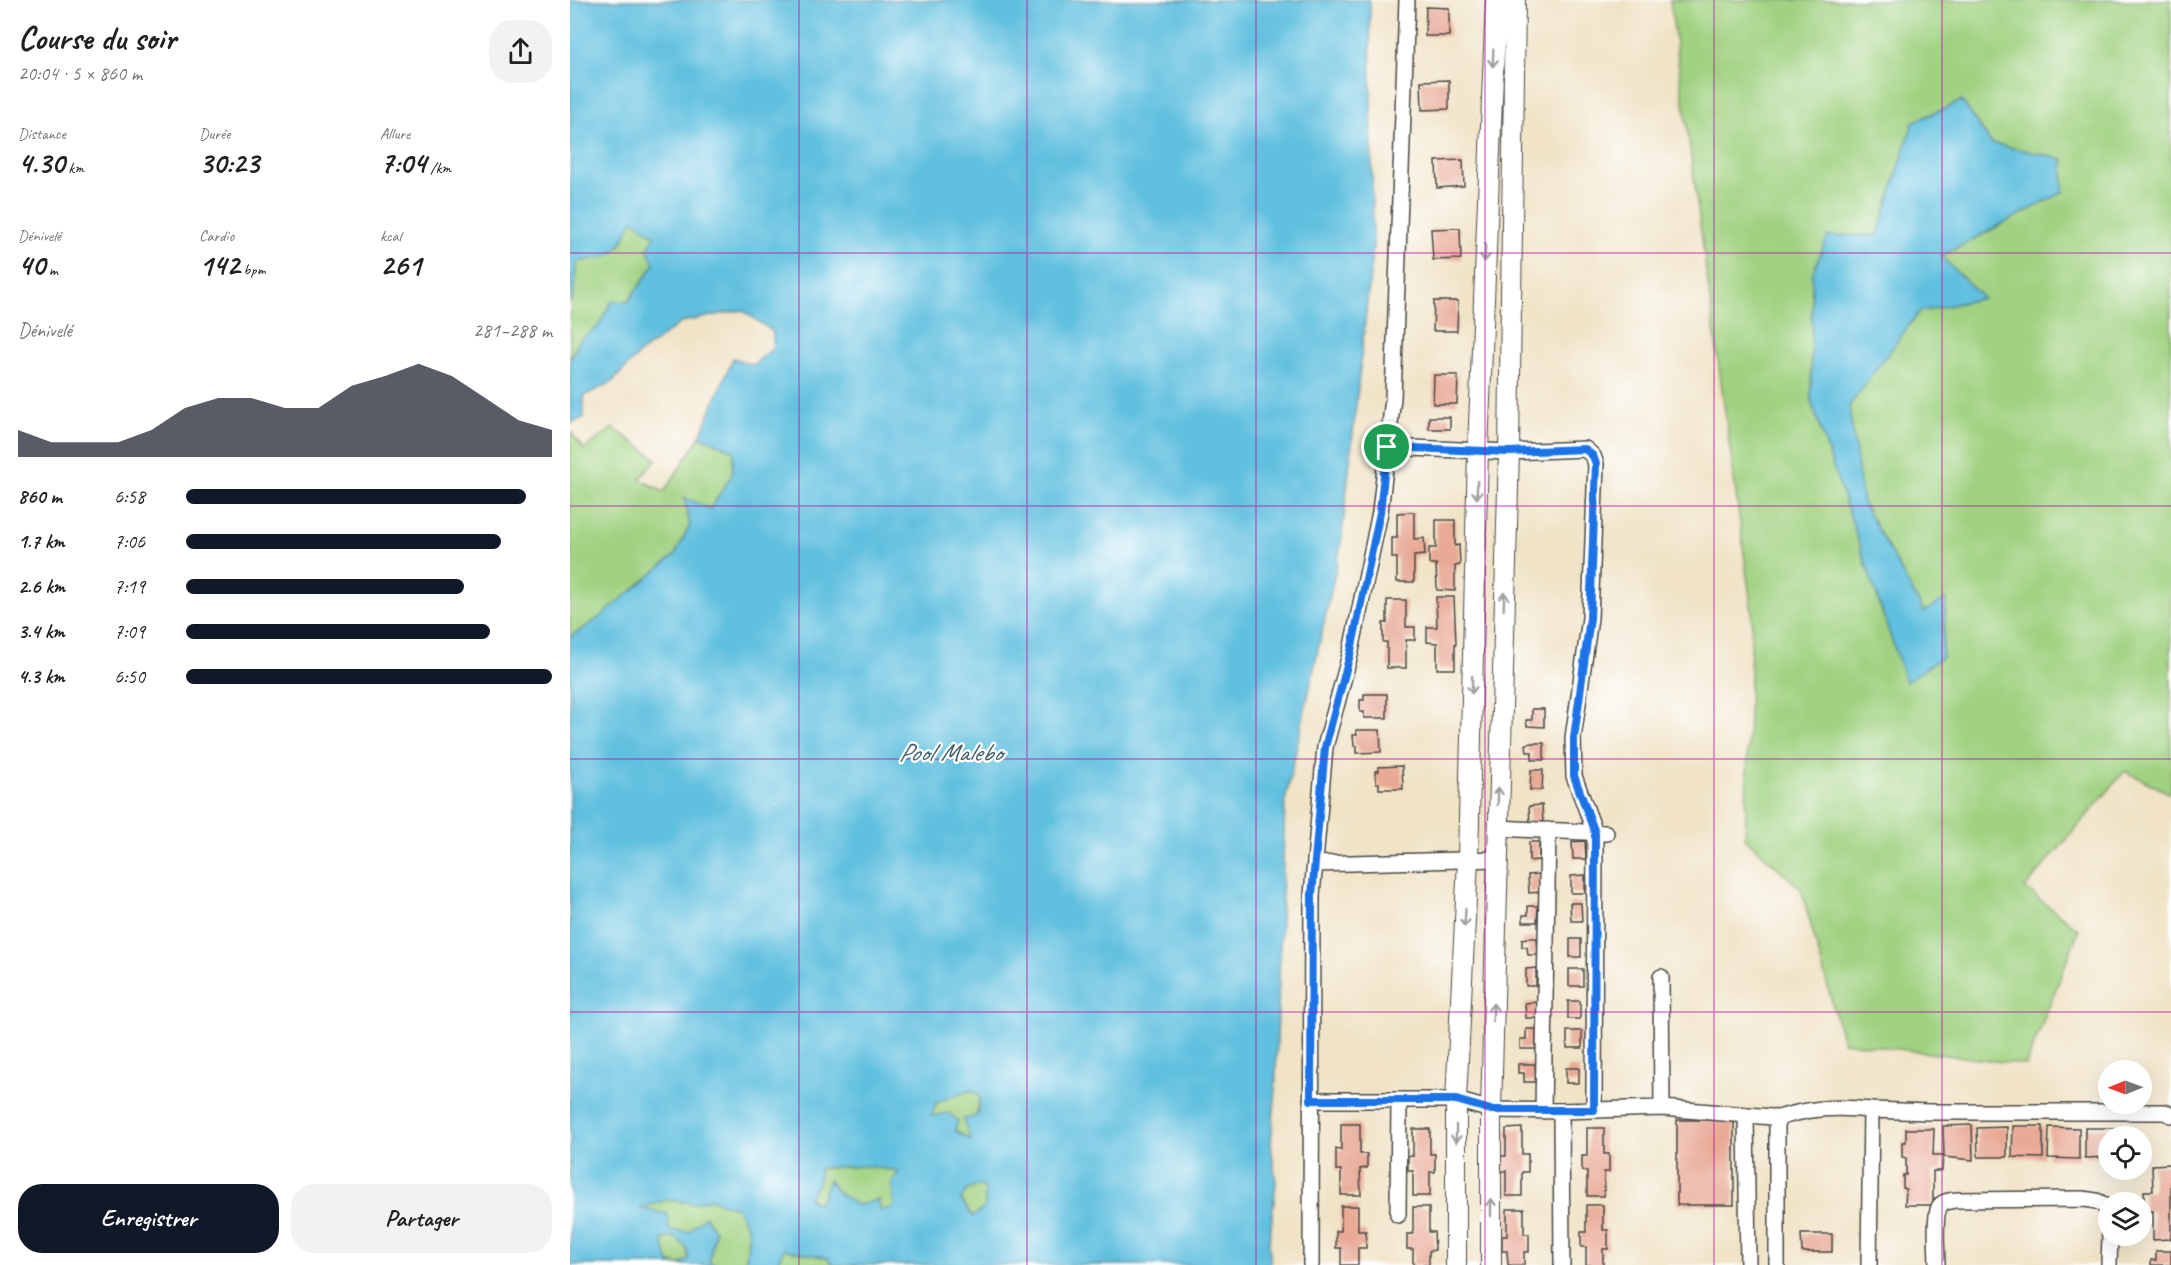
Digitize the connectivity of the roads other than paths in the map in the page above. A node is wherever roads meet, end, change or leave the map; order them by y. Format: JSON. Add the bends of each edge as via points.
{"nodes":[{"id":1,"x":1407,"y":0,"type":"edge"},
{"id":2,"x":1496,"y":0,"type":"edge"},
{"id":3,"x":1515,"y":0,"type":"edge"},
{"id":4,"x":1387,"y":447,"type":"junction"},
{"id":5,"x":1478,"y":450,"type":"junction"},
{"id":6,"x":1509,"y":452,"type":"junction"},
{"id":7,"x":1497,"y":828,"type":"junction"},
{"id":8,"x":1548,"y":831,"type":"junction"},
{"id":9,"x":1601,"y":833,"type":"junction"},
{"id":10,"x":1497,"y":859,"type":"junction"},
{"id":11,"x":1468,"y":860,"type":"junction"},
{"id":12,"x":1315,"y":864,"type":"junction"},
{"id":13,"x":1661,"y":977,"type":"dead end"},
{"id":14,"x":1311,"y":1100,"type":"junction"},
{"id":15,"x":1399,"y":1100,"type":"junction"},
{"id":16,"x":1456,"y":1100,"type":"junction"},
{"id":17,"x":1662,"y":1108,"type":"junction"},
{"id":18,"x":1491,"y":1110,"type":"junction"},
{"id":19,"x":1594,"y":1110,"type":"junction"},
{"id":20,"x":1870,"y":1110,"type":"junction"},
{"id":21,"x":1543,"y":1111,"type":"junction"},
{"id":22,"x":1561,"y":1111,"type":"junction"},
{"id":23,"x":1746,"y":1115,"type":"junction"},
{"id":24,"x":2171,"y":1115,"type":"edge"},
{"id":25,"x":1775,"y":1119,"type":"junction"},
{"id":26,"x":1398,"y":1215,"type":"dead end"},
{"id":27,"x":1311,"y":1265,"type":"edge"},
{"id":28,"x":1456,"y":1265,"type":"edge"},
{"id":29,"x":1491,"y":1265,"type":"edge"},
{"id":30,"x":1562,"y":1265,"type":"edge"},
{"id":31,"x":1748,"y":1265,"type":"edge"},
{"id":32,"x":1777,"y":1265,"type":"edge"},
{"id":33,"x":1869,"y":1265,"type":"edge"},
{"id":34,"x":1937,"y":1265,"type":"edge"},
{"id":35,"x":2109,"y":1265,"type":"edge"}],
"edges":[{"from":1,"to":4,"type":"street","via":[[1393,398]]},
{"from":2,"to":5,"type":"street","one_way":true},
{"from":3,"to":6,"type":"street"},
{"from":4,"to":5,"type":"street"},
{"from":4,"to":12,"type":"street","via":[[1380,512],[1351,651],[1325,747]]},
{"from":5,"to":6,"type":"street"},
{"from":5,"to":11,"type":"street","one_way":true},
{"from":7,"to":6,"type":"street","one_way":true},
{"from":6,"to":9,"type":"street","via":[[1585,449],[1596,464],[1590,618],[1574,738],[1574,776]]},
{"from":7,"to":8,"type":"street"},
{"from":7,"to":10,"type":"street"},
{"from":8,"to":9,"type":"street"},
{"from":8,"to":21,"type":"street"},
{"from":9,"to":19,"type":"street"},
{"from":10,"to":11,"type":"street"},
{"from":18,"to":10,"type":"street","one_way":true},
{"from":11,"to":12,"type":"street"},
{"from":11,"to":16,"type":"street","one_way":true},
{"from":12,"to":14,"type":"street"},
{"from":13,"to":17,"type":"street"},
{"from":14,"to":15,"type":"street"},
{"from":14,"to":27,"type":"street"},
{"from":15,"to":16,"type":"street"},
{"from":15,"to":26,"type":"street"},
{"from":16,"to":18,"type":"street"},
{"from":16,"to":28,"type":"street","one_way":true},
{"from":17,"to":19,"type":"street"},
{"from":17,"to":23,"type":"street"},
{"from":18,"to":21,"type":"street"},
{"from":29,"to":18,"type":"street","one_way":true},
{"from":19,"to":22,"type":"street"},
{"from":20,"to":24,"type":"street"},
{"from":20,"to":25,"type":"street","via":[[1812,1108]]},
{"from":20,"to":33,"type":"street"},
{"from":21,"to":22,"type":"street"},
{"from":22,"to":30,"type":"street"},
{"from":23,"to":25,"type":"street"},
{"from":23,"to":31,"type":"street"},
{"from":25,"to":32,"type":"street"},
{"from":34,"to":35,"type":"street","via":[[1937,1217],[1944,1202],[2072,1199],[2096,1201],[2104,1206],[2109,1221]]}]}
